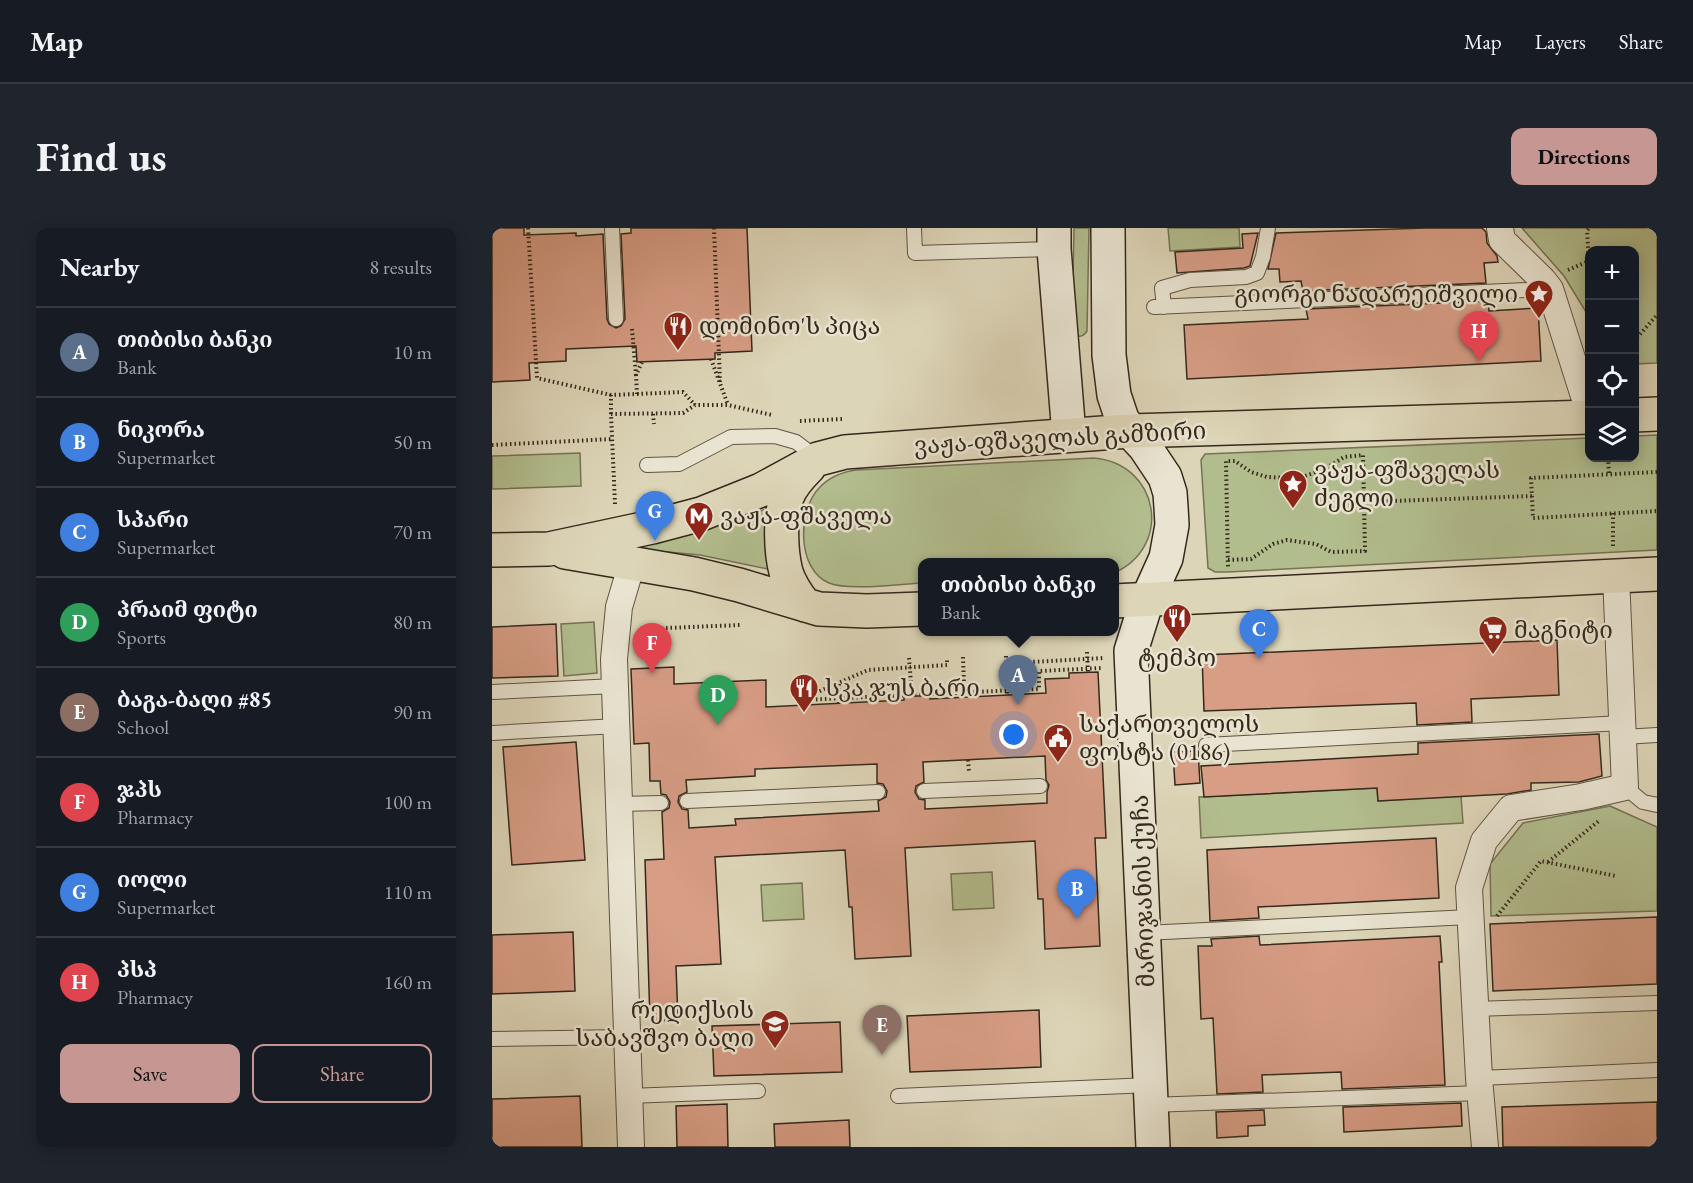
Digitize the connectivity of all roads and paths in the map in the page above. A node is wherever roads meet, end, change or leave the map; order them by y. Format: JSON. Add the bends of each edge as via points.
{"nodes":[{"id":1,"x":528,"y":228,"type":"edge"},
{"id":2,"x":612,"y":228,"type":"edge"},
{"id":3,"x":714,"y":228,"type":"edge"},
{"id":4,"x":914,"y":228,"type":"edge"},
{"id":5,"x":1108,"y":228,"type":"edge"},
{"id":6,"x":1269,"y":228,"type":"edge"},
{"id":7,"x":1500,"y":228,"type":"edge"},
{"id":8,"x":1589,"y":228,"type":"edge"},
{"id":9,"x":1054,"y":239,"type":"edge"},
{"id":10,"x":1570,"y":268,"type":"dead end"},
{"id":11,"x":1550,"y":289,"type":"junction"},
{"id":12,"x":1657,"y":315,"type":"edge"},
{"id":13,"x":616,"y":319,"type":"dead end"},
{"id":14,"x":1655,"y":320,"type":"edge"},
{"id":15,"x":1639,"y":337,"type":"edge"},
{"id":16,"x":1108,"y":355,"type":"junction"},
{"id":17,"x":1061,"y":358,"type":"junction"},
{"id":18,"x":711,"y":359,"type":"dead end"},
{"id":19,"x":634,"y":361,"type":"dead end"},
{"id":20,"x":642,"y":362,"type":"dead end"},
{"id":21,"x":636,"y":375,"type":"junction"},
{"id":22,"x":720,"y":382,"type":"junction"},
{"id":23,"x":637,"y":394,"type":"junction"},
{"id":24,"x":611,"y":395,"type":"junction"},
{"id":25,"x":695,"y":405,"type":"junction"},
{"id":26,"x":728,"y":405,"type":"junction"},
{"id":27,"x":1587,"y":408,"type":"edge"},
{"id":28,"x":611,"y":414,"type":"junction"},
{"id":29,"x":653,"y":414,"type":"junction"},
{"id":30,"x":1657,"y":414,"type":"edge"},
{"id":31,"x":1639,"y":415,"type":"edge"},
{"id":32,"x":779,"y":416,"type":"dead end"},
{"id":33,"x":1585,"y":416,"type":"edge"},
{"id":34,"x":789,"y":419,"type":"dead end"},
{"id":35,"x":843,"y":419,"type":"dead end"},
{"id":36,"x":654,"y":424,"type":"dead end"},
{"id":37,"x":1130,"y":431,"type":"junction"},
{"id":38,"x":1068,"y":435,"type":"junction"},
{"id":39,"x":612,"y":439,"type":"junction"},
{"id":40,"x":492,"y":445,"type":"edge"},
{"id":41,"x":816,"y":460,"type":"junction"},
{"id":42,"x":1608,"y":462,"type":"edge"},
{"id":43,"x":647,"y":465,"type":"dead end"},
{"id":44,"x":1657,"y":472,"type":"edge"},
{"id":45,"x":1609,"y":474,"type":"junction"},
{"id":46,"x":1532,"y":496,"type":"junction"},
{"id":47,"x":1364,"y":502,"type":"junction"},
{"id":48,"x":615,"y":504,"type":"dead end"},
{"id":49,"x":1657,"y":511,"type":"edge"},
{"id":50,"x":1613,"y":513,"type":"junction"},
{"id":51,"x":549,"y":549,"type":"junction"},
{"id":52,"x":492,"y":550,"type":"edge"},
{"id":53,"x":1228,"y":560,"type":"junction"},
{"id":54,"x":632,"y":563,"type":"junction"},
{"id":55,"x":1615,"y":564,"type":"junction"},
{"id":56,"x":1228,"y":572,"type":"dead end"},
{"id":57,"x":1657,"y":574,"type":"edge"},
{"id":58,"x":1147,"y":600,"type":"junction"},
{"id":59,"x":1119,"y":601,"type":"edge"},
{"id":60,"x":805,"y":605,"type":"junction"},
{"id":61,"x":918,"y":609,"type":"edge"},
{"id":62,"x":740,"y":625,"type":"dead end"},
{"id":63,"x":666,"y":628,"type":"dead end"},
{"id":64,"x":1087,"y":652,"type":"dead end"},
{"id":65,"x":1006,"y":656,"type":"dead end"},
{"id":66,"x":963,"y":657,"type":"dead end"},
{"id":67,"x":909,"y":658,"type":"dead end"},
{"id":68,"x":947,"y":658,"type":"dead end"},
{"id":69,"x":1105,"y":658,"type":"dead end"},
{"id":70,"x":1088,"y":659,"type":"junction"},
{"id":71,"x":910,"y":667,"type":"junction"},
{"id":72,"x":1106,"y":667,"type":"dead end"},
{"id":73,"x":1088,"y":670,"type":"junction"},
{"id":74,"x":1006,"y":677,"type":"junction"},
{"id":75,"x":839,"y":684,"type":"junction"},
{"id":76,"x":964,"y":685,"type":"dead end"},
{"id":77,"x":615,"y":686,"type":"junction"},
{"id":78,"x":492,"y":692,"type":"edge"},
{"id":79,"x":1007,"y":693,"type":"junction"},
{"id":80,"x":912,"y":695,"type":"junction"},
{"id":81,"x":812,"y":699,"type":"junction"},
{"id":82,"x":839,"y":701,"type":"junction"},
{"id":83,"x":804,"y":705,"type":"dead end"},
{"id":84,"x":617,"y":726,"type":"junction"},
{"id":85,"x":1623,"y":730,"type":"junction"},
{"id":86,"x":492,"y":733,"type":"edge"},
{"id":87,"x":1657,"y":735,"type":"edge"},
{"id":88,"x":1206,"y":745,"type":"dead end"},
{"id":89,"x":1040,"y":786,"type":"dead end"},
{"id":90,"x":1625,"y":787,"type":"junction"},
{"id":91,"x":924,"y":790,"type":"dead end"},
{"id":92,"x":878,"y":792,"type":"dead end"},
{"id":93,"x":687,"y":801,"type":"dead end"},
{"id":94,"x":661,"y":803,"type":"dead end"},
{"id":95,"x":619,"y":804,"type":"junction"},
{"id":96,"x":1657,"y":805,"type":"edge"},
{"id":97,"x":1603,"y":818,"type":"dead end"},
{"id":98,"x":1547,"y":863,"type":"junction"},
{"id":99,"x":1616,"y":876,"type":"dead end"},
{"id":100,"x":1470,"y":917,"type":"junction"},
{"id":101,"x":1496,"y":918,"type":"dead end"},
{"id":102,"x":1144,"y":933,"type":"junction"},
{"id":103,"x":1657,"y":1003,"type":"edge"},
{"id":104,"x":1475,"y":1009,"type":"junction"},
{"id":105,"x":627,"y":1037,"type":"junction"},
{"id":106,"x":492,"y":1039,"type":"edge"},
{"id":107,"x":1657,"y":1070,"type":"edge"},
{"id":108,"x":1480,"y":1085,"type":"junction"},
{"id":109,"x":758,"y":1091,"type":"dead end"},
{"id":110,"x":1150,"y":1095,"type":"junction"},
{"id":111,"x":629,"y":1096,"type":"junction"},
{"id":112,"x":898,"y":1096,"type":"dead end"},
{"id":113,"x":631,"y":1147,"type":"edge"},
{"id":114,"x":1153,"y":1147,"type":"edge"},
{"id":115,"x":1485,"y":1147,"type":"edge"}],
"edges":[{"from":1,"to":24,"type":"path","via":[[537,378]]},
{"from":2,"to":13,"type":"lane"},
{"from":3,"to":22,"type":"path"},
{"from":4,"to":9,"type":"lane","via":[[915,253]]},
{"from":5,"to":16,"type":"street","name":"მარიჯანის ქუჩა"},
{"from":6,"to":11,"type":"lane","via":[[1257,273],[1190,280],[1162,288],[1159,307]]},
{"from":7,"to":11,"type":"street","via":[[1502,240]]},
{"from":8,"to":10,"type":"path","via":[[1589,261]]},
{"from":9,"to":17,"type":"street"},
{"from":11,"to":27,"type":"street"},
{"from":12,"to":14,"type":"path"},
{"from":14,"to":15,"type":"path"},
{"from":16,"to":17,"type":"street"},
{"from":16,"to":37,"type":"street","name":"მარიჯანის ქუჩა","via":[[1114,395]]},
{"from":17,"to":38,"type":"street"},
{"from":18,"to":22,"type":"path"},
{"from":19,"to":21,"type":"path"},
{"from":20,"to":21,"type":"path"},
{"from":21,"to":23,"type":"path"},
{"from":22,"to":26,"type":"path"},
{"from":23,"to":24,"type":"path"},
{"from":23,"to":25,"type":"path","via":[[683,392]]},
{"from":24,"to":28,"type":"path"},
{"from":25,"to":26,"type":"path"},
{"from":25,"to":29,"type":"path","via":[[683,413]]},
{"from":26,"to":32,"type":"path"},
{"from":28,"to":29,"type":"path"},
{"from":28,"to":39,"type":"path"},
{"from":29,"to":36,"type":"path"},
{"from":30,"to":31,"type":"main road"},
{"from":33,"to":37,"type":"main road","name":"ვაჟა-ფშაველას გამზირი"},
{"from":34,"to":35,"type":"path"},
{"from":37,"to":38,"type":"main road","name":"ვაჟა-ფშაველას გამზირი"},
{"from":37,"to":58,"type":"street","name":"მარიჯანის ქუჩა","via":[[1156,462],[1170,493],[1170,542],[1161,573]]},
{"from":38,"to":41,"type":"main road","name":"ვაჟა-ფშაველას გამზირი","via":[[860,450]]},
{"from":39,"to":40,"type":"path"},
{"from":39,"to":48,"type":"path"},
{"from":41,"to":43,"type":"lane","via":[[796,442],[775,436],[731,437],[679,464]]},
{"from":41,"to":51,"type":"main road","name":"ვაჟა-ფშაველას გამზირი","via":[[761,490],[701,514]]},
{"from":41,"to":60,"type":"main road","via":[[789,493],[783,516],[786,573]]},
{"from":42,"to":45,"type":"path"},
{"from":44,"to":45,"type":"path"},
{"from":45,"to":46,"type":"path","via":[[1531,478]]},
{"from":46,"to":47,"type":"path"},
{"from":46,"to":50,"type":"path","via":[[1533,518]]},
{"from":47,"to":53,"type":"path","via":[[1365,550],[1331,552],[1316,544],[1287,540],[1251,559]]},
{"from":47,"to":53,"type":"path","via":[[1363,455],[1344,457],[1325,469],[1288,478],[1267,477],[1235,461],[1226,461]]},
{"from":49,"to":50,"type":"path"},
{"from":50,"to":55,"type":"path"},
{"from":51,"to":52,"type":"main road","name":"ვაჟა-ფშაველას გამზირი"},
{"from":51,"to":54,"type":"main road","name":"ვაჟა-ფშაველას გამზირი"},
{"from":53,"to":56,"type":"path"},
{"from":54,"to":60,"type":"main road","name":"ვაჟა-ფშაველას გამზირი","via":[[739,585]]},
{"from":54,"to":77,"type":"street","via":[[619,607]]},
{"from":55,"to":57,"type":"main road"},
{"from":55,"to":58,"type":"main road"},
{"from":55,"to":85,"type":"street"},
{"from":58,"to":59,"type":"main road"},
{"from":58,"to":102,"type":"street","name":"მარიჯანის ქუჩა","via":[[1131,651]]},
{"from":60,"to":61,"type":"main road","name":"ვაჟა-ფშაველას გამზირი","via":[[847,611]]},
{"from":62,"to":63,"type":"path"},
{"from":64,"to":70,"type":"path"},
{"from":65,"to":74,"type":"path"},
{"from":66,"to":76,"type":"path"},
{"from":67,"to":71,"type":"path"},
{"from":68,"to":71,"type":"path","via":[[947,665]]},
{"from":69,"to":70,"type":"path"},
{"from":70,"to":73,"type":"path"},
{"from":70,"to":74,"type":"path","via":[[1031,662]]},
{"from":71,"to":75,"type":"path","via":[[868,670]]},
{"from":71,"to":80,"type":"path"},
{"from":72,"to":73,"type":"path"},
{"from":73,"to":79,"type":"path","via":[[1039,671],[1039,689]]},
{"from":74,"to":79,"type":"path"},
{"from":75,"to":81,"type":"path","via":[[811,695]]},
{"from":75,"to":82,"type":"path"},
{"from":77,"to":78,"type":"lane"},
{"from":77,"to":84,"type":"street"},
{"from":79,"to":80,"type":"path"},
{"from":80,"to":82,"type":"path"},
{"from":81,"to":82,"type":"path"},
{"from":81,"to":83,"type":"path","via":[[803,700]]},
{"from":84,"to":86,"type":"lane"},
{"from":84,"to":95,"type":"street"},
{"from":85,"to":87,"type":"lane"},
{"from":85,"to":88,"type":"lane"},
{"from":85,"to":90,"type":"street"},
{"from":89,"to":91,"type":"lane"},
{"from":90,"to":96,"type":"lane","via":[[1643,802]]},
{"from":90,"to":100,"type":"street","via":[[1511,808],[1484,841],[1469,888]]},
{"from":92,"to":93,"type":"lane"},
{"from":94,"to":95,"type":"lane"},
{"from":95,"to":105,"type":"street"},
{"from":97,"to":98,"type":"path"},
{"from":98,"to":99,"type":"path"},
{"from":98,"to":101,"type":"path","via":[[1541,861]]},
{"from":100,"to":102,"type":"lane"},
{"from":100,"to":104,"type":"street"},
{"from":102,"to":110,"type":"street","name":"მარიჯანის ქუჩა"},
{"from":103,"to":104,"type":"lane"},
{"from":104,"to":108,"type":"street"},
{"from":105,"to":106,"type":"lane"},
{"from":105,"to":111,"type":"street"},
{"from":107,"to":108,"type":"lane"},
{"from":108,"to":110,"type":"lane"},
{"from":108,"to":115,"type":"street"},
{"from":109,"to":111,"type":"lane"},
{"from":110,"to":112,"type":"lane"},
{"from":110,"to":114,"type":"street","name":"მარიჯანის ქუჩა"},
{"from":111,"to":113,"type":"street"}]}
